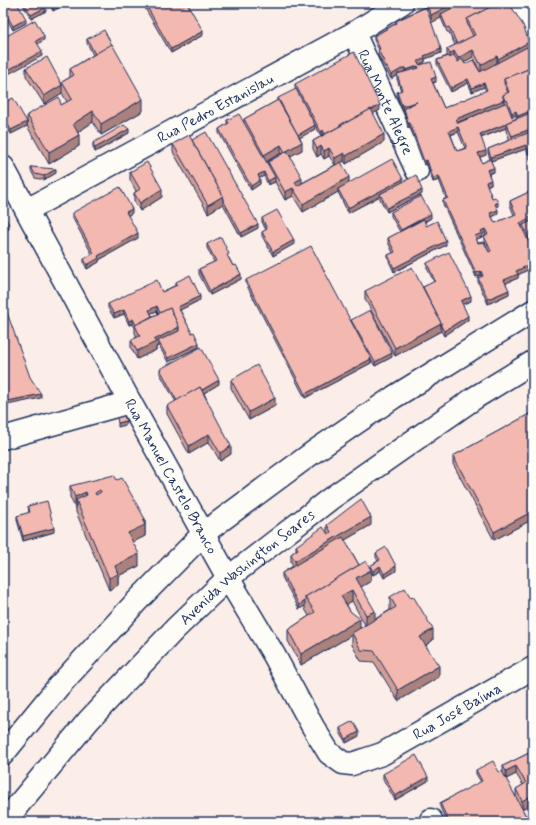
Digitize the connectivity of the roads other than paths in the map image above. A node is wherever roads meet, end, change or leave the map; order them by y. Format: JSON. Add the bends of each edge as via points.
{"nodes":[{"id":1,"x":402,"y":3,"type":"edge"},
{"id":2,"x":519,"y":3,"type":"edge"},
{"id":3,"x":533,"y":28,"type":"edge"},
{"id":4,"x":354,"y":33,"type":"junction"},
{"id":5,"x":417,"y":171,"type":"dead end"},
{"id":6,"x":5,"y":174,"type":"edge"},
{"id":7,"x":27,"y":210,"type":"junction"},
{"id":8,"x":533,"y":311,"type":"edge"},
{"id":9,"x":533,"y":362,"type":"edge"},
{"id":10,"x":130,"y":402,"type":"junction"},
{"id":11,"x":3,"y":438,"type":"edge"},
{"id":12,"x":204,"y":533,"type":"junction"},
{"id":13,"x":228,"y":578,"type":"junction"},
{"id":14,"x":533,"y":668,"type":"edge"},
{"id":15,"x":3,"y":754,"type":"edge"},
{"id":16,"x":382,"y":754,"type":"joint"},
{"id":17,"x":6,"y":822,"type":"edge"}],
"edges":[{"from":1,"to":4,"type":"main road","name":"Rua Pedro Estanislau"},
{"from":2,"to":3,"type":"main road"},
{"from":4,"to":5,"type":"main road","name":"Rua Monte Alegre"},
{"from":4,"to":7,"type":"main road","name":"Rua Pedro Estanislau"},
{"from":6,"to":7,"type":"main road","name":"Rua Manuel Castelo Branco"},
{"from":7,"to":10,"type":"main road","name":"Rua Manuel Castelo Branco"},
{"from":8,"to":12,"type":"main road","via":[[382,405]]},
{"from":9,"to":13,"type":"main road","name":"Avenida Washington Soares","via":[[476,397],[330,499]]},
{"from":10,"to":11,"type":"main road"},
{"from":10,"to":12,"type":"main road","name":"Rua Manuel Castelo Branco"},
{"from":12,"to":13,"type":"main road","name":"Rua Manuel Castelo Branco"},
{"from":12,"to":15,"type":"main road","via":[[58,687]]},
{"from":13,"to":16,"type":"main road","name":"Rua Manuel Castelo Branco","via":[[329,752],[342,763],[352,764]]},
{"from":13,"to":17,"type":"main road","name":"Avenida Washington Soares","via":[[175,629],[89,720]]},
{"from":14,"to":16,"type":"main road","name":"Rua José Baíma"}]}
